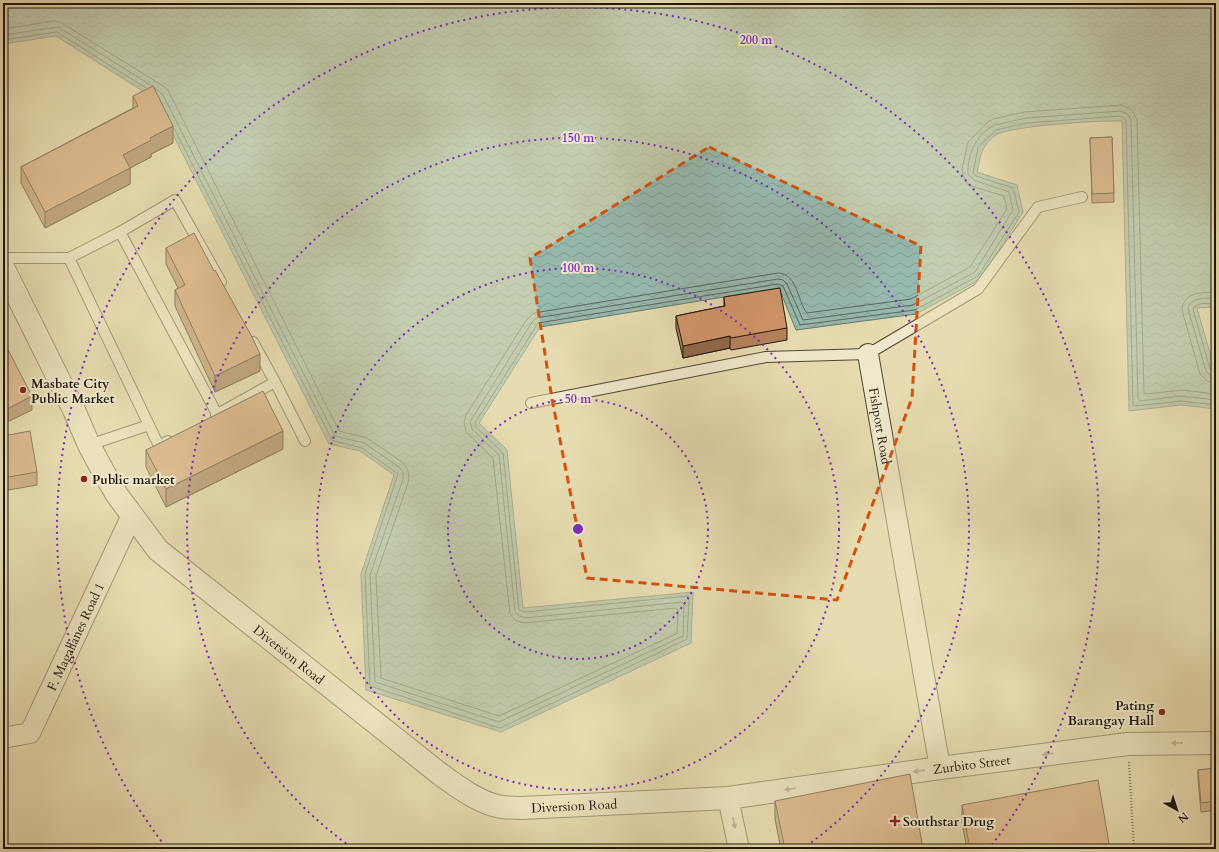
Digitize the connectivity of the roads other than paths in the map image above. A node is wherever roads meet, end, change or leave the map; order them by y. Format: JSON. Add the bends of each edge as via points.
{"nodes":[{"id":1,"x":1082,"y":197,"type":"dead end"},
{"id":2,"x":120,"y":232,"type":"junction"},
{"id":3,"x":3,"y":258,"type":"edge"},
{"id":4,"x":69,"y":258,"type":"junction"},
{"id":5,"x":3,"y":267,"type":"edge"},
{"id":6,"x":227,"y":294,"type":"edge"},
{"id":7,"x":249,"y":335,"type":"edge"},
{"id":8,"x":868,"y":354,"type":"junction"},
{"id":9,"x":275,"y":382,"type":"junction"},
{"id":10,"x":531,"y":403,"type":"dead end"},
{"id":11,"x":217,"y":414,"type":"junction"},
{"id":12,"x":204,"y":421,"type":"edge"},
{"id":13,"x":149,"y":425,"type":"junction"},
{"id":14,"x":179,"y":435,"type":"edge"},
{"id":15,"x":304,"y":441,"type":"dead end"},
{"id":16,"x":89,"y":444,"type":"junction"},
{"id":17,"x":132,"y":515,"type":"junction"},
{"id":18,"x":3,"y":738,"type":"edge"},
{"id":19,"x":1216,"y":743,"type":"edge"},
{"id":20,"x":940,"y":768,"type":"junction"},
{"id":21,"x":728,"y":798,"type":"junction"},
{"id":22,"x":739,"y":849,"type":"edge"}],
"edges":[{"from":1,"to":8,"type":"lane","via":[[1038,206],[978,289]]},
{"from":2,"to":4,"type":"lane"},
{"from":2,"to":6,"type":"lane","via":[[175,200]]},
{"from":2,"to":11,"type":"lane"},
{"from":3,"to":4,"type":"lane"},
{"from":4,"to":13,"type":"lane"},
{"from":5,"to":16,"type":"street","name":"Diversion Road"},
{"from":7,"to":9,"type":"lane"},
{"from":8,"to":10,"type":"lane","via":[[766,357]]},
{"from":8,"to":20,"type":"street","name":"Fishport Road"},
{"from":9,"to":11,"type":"lane"},
{"from":9,"to":15,"type":"lane"},
{"from":11,"to":12,"type":"lane"},
{"from":13,"to":14,"type":"lane","via":[[159,446]]},
{"from":13,"to":16,"type":"lane"},
{"from":16,"to":17,"type":"street","name":"Diversion Road"},
{"from":17,"to":18,"type":"street","name":"F. Magallanes Road 1","via":[[30,733]]},
{"from":17,"to":21,"type":"street","name":"Diversion Road","via":[[158,550],[440,774],[485,803],[522,808]]},
{"from":19,"to":20,"type":"street","name":"Zurbito Street","one_way":true,"via":[[1128,744]]},
{"from":20,"to":21,"type":"street","name":"Zurbito Street","one_way":true},
{"from":21,"to":22,"type":"street","one_way":true}]}
